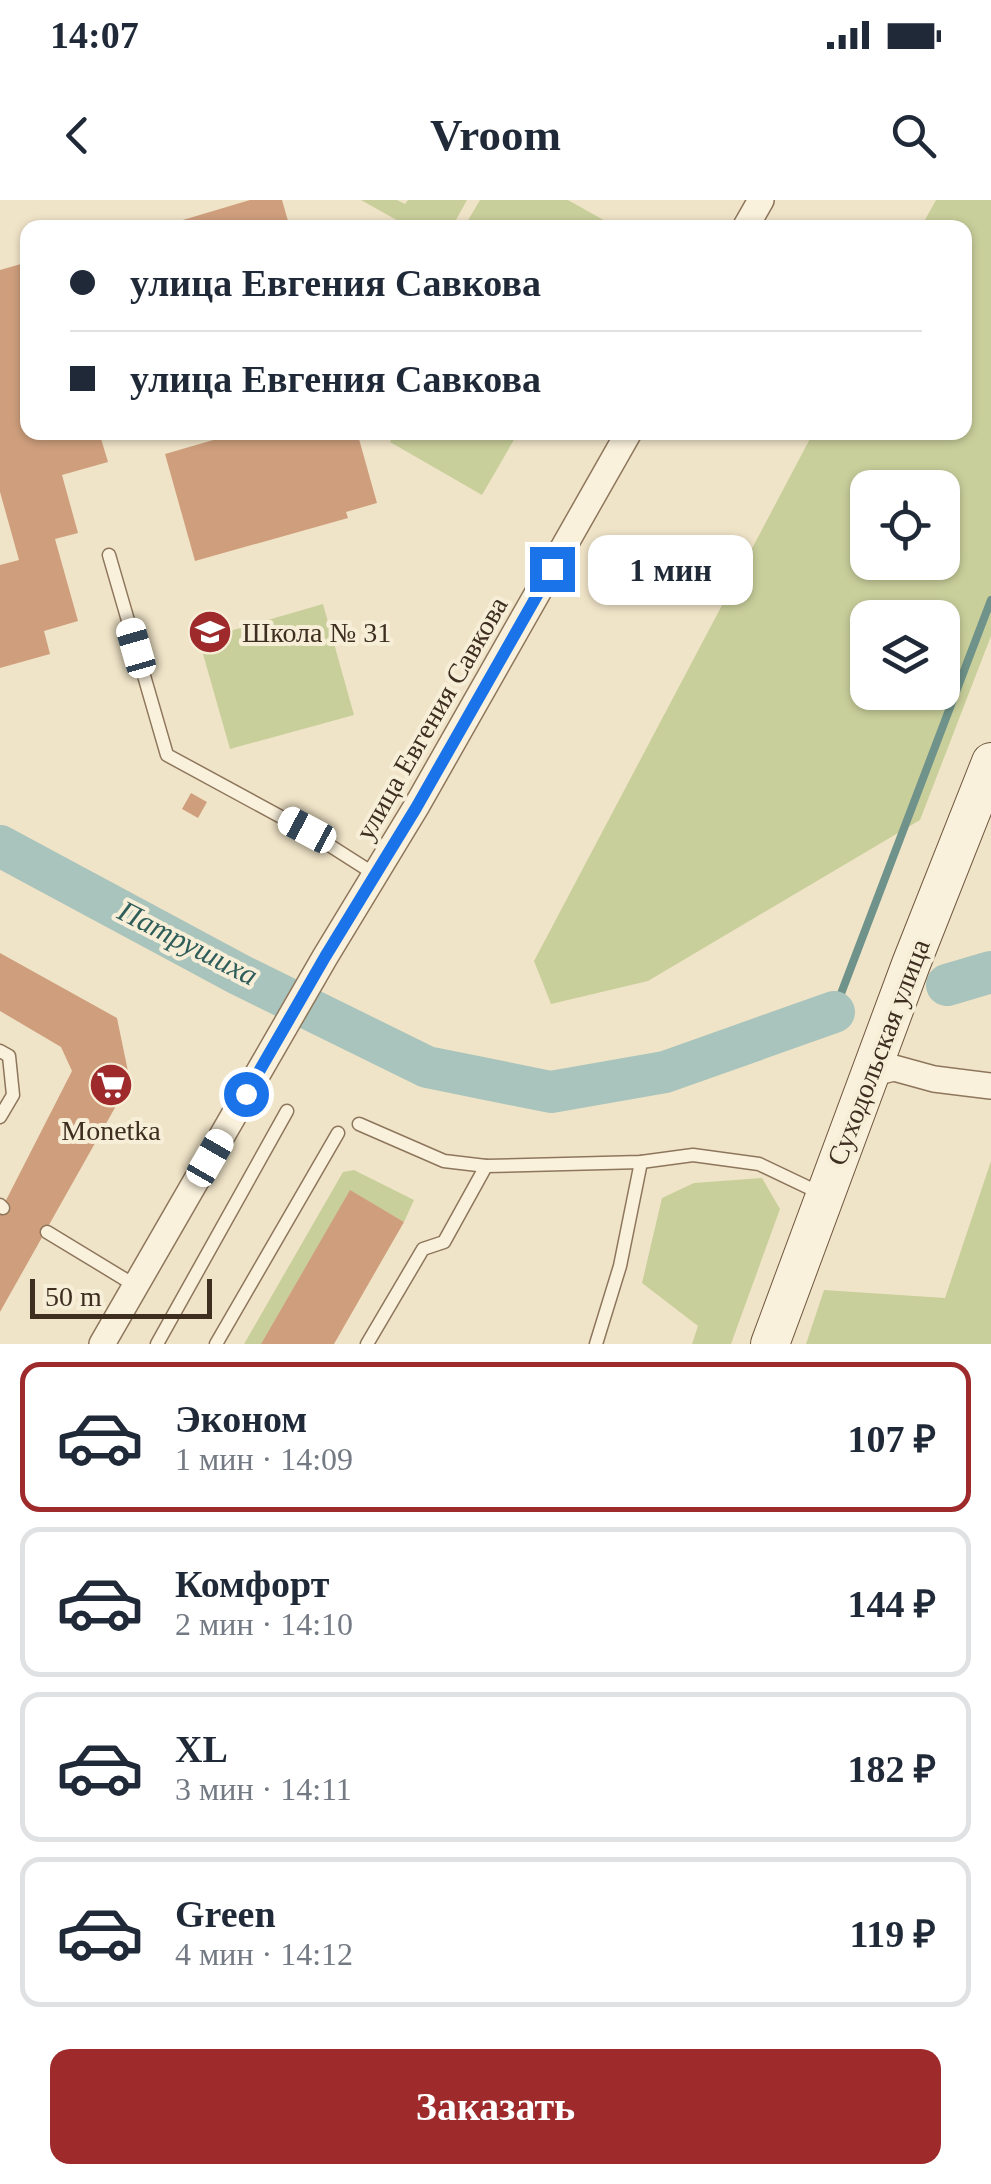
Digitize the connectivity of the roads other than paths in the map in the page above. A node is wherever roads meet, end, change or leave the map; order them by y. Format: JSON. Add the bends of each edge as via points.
{"nodes":[{"id":1,"x":624,"y":440,"type":"edge"},
{"id":2,"x":109,"y":555,"type":"dead end"},
{"id":3,"x":991,"y":762,"type":"edge"},
{"id":4,"x":376,"y":875,"type":"junction"},
{"id":5,"x":0,"y":1051,"type":"edge"},
{"id":6,"x":869,"y":1074,"type":"junction"},
{"id":7,"x":991,"y":1086,"type":"edge"},
{"id":8,"x":287,"y":1111,"type":"dead end"},
{"id":9,"x":0,"y":1117,"type":"edge"},
{"id":10,"x":359,"y":1124,"type":"dead end"},
{"id":11,"x":338,"y":1133,"type":"dead end"},
{"id":12,"x":641,"y":1162,"type":"junction"},
{"id":13,"x":486,"y":1166,"type":"junction"},
{"id":14,"x":824,"y":1195,"type":"junction"},
{"id":15,"x":47,"y":1232,"type":"dead end"},
{"id":16,"x":136,"y":1286,"type":"junction"},
{"id":17,"x":102,"y":1344,"type":"edge"},
{"id":18,"x":157,"y":1344,"type":"edge"},
{"id":19,"x":216,"y":1344,"type":"edge"},
{"id":20,"x":368,"y":1344,"type":"edge"},
{"id":21,"x":596,"y":1344,"type":"edge"},
{"id":22,"x":770,"y":1344,"type":"edge"}],
"edges":[{"from":1,"to":4,"type":"street","name":"улица Евгения Савкова"},
{"from":2,"to":4,"type":"lane","via":[[168,755]]},
{"from":3,"to":6,"type":"main road","name":"Суходольская улица"},
{"from":4,"to":16,"type":"street","name":"улица Евгения Савкова"},
{"from":5,"to":9,"type":"lane","via":[[9,1056],[13,1095]]},
{"from":6,"to":7,"type":"street","via":[[894,1068]]},
{"from":6,"to":14,"type":"main road","name":"Суходольская улица"},
{"from":8,"to":18,"type":"lane"},
{"from":10,"to":13,"type":"lane","via":[[444,1161]]},
{"from":11,"to":19,"type":"lane"},
{"from":12,"to":13,"type":"lane"},
{"from":12,"to":14,"type":"lane","via":[[693,1155],[760,1164]]},
{"from":12,"to":21,"type":"lane"},
{"from":13,"to":20,"type":"lane","via":[[444,1242],[424,1249]]},
{"from":14,"to":22,"type":"main road","name":"Суходольская улица"},
{"from":15,"to":16,"type":"lane"},
{"from":16,"to":17,"type":"street","name":"улица Евгения Савкова"}]}
